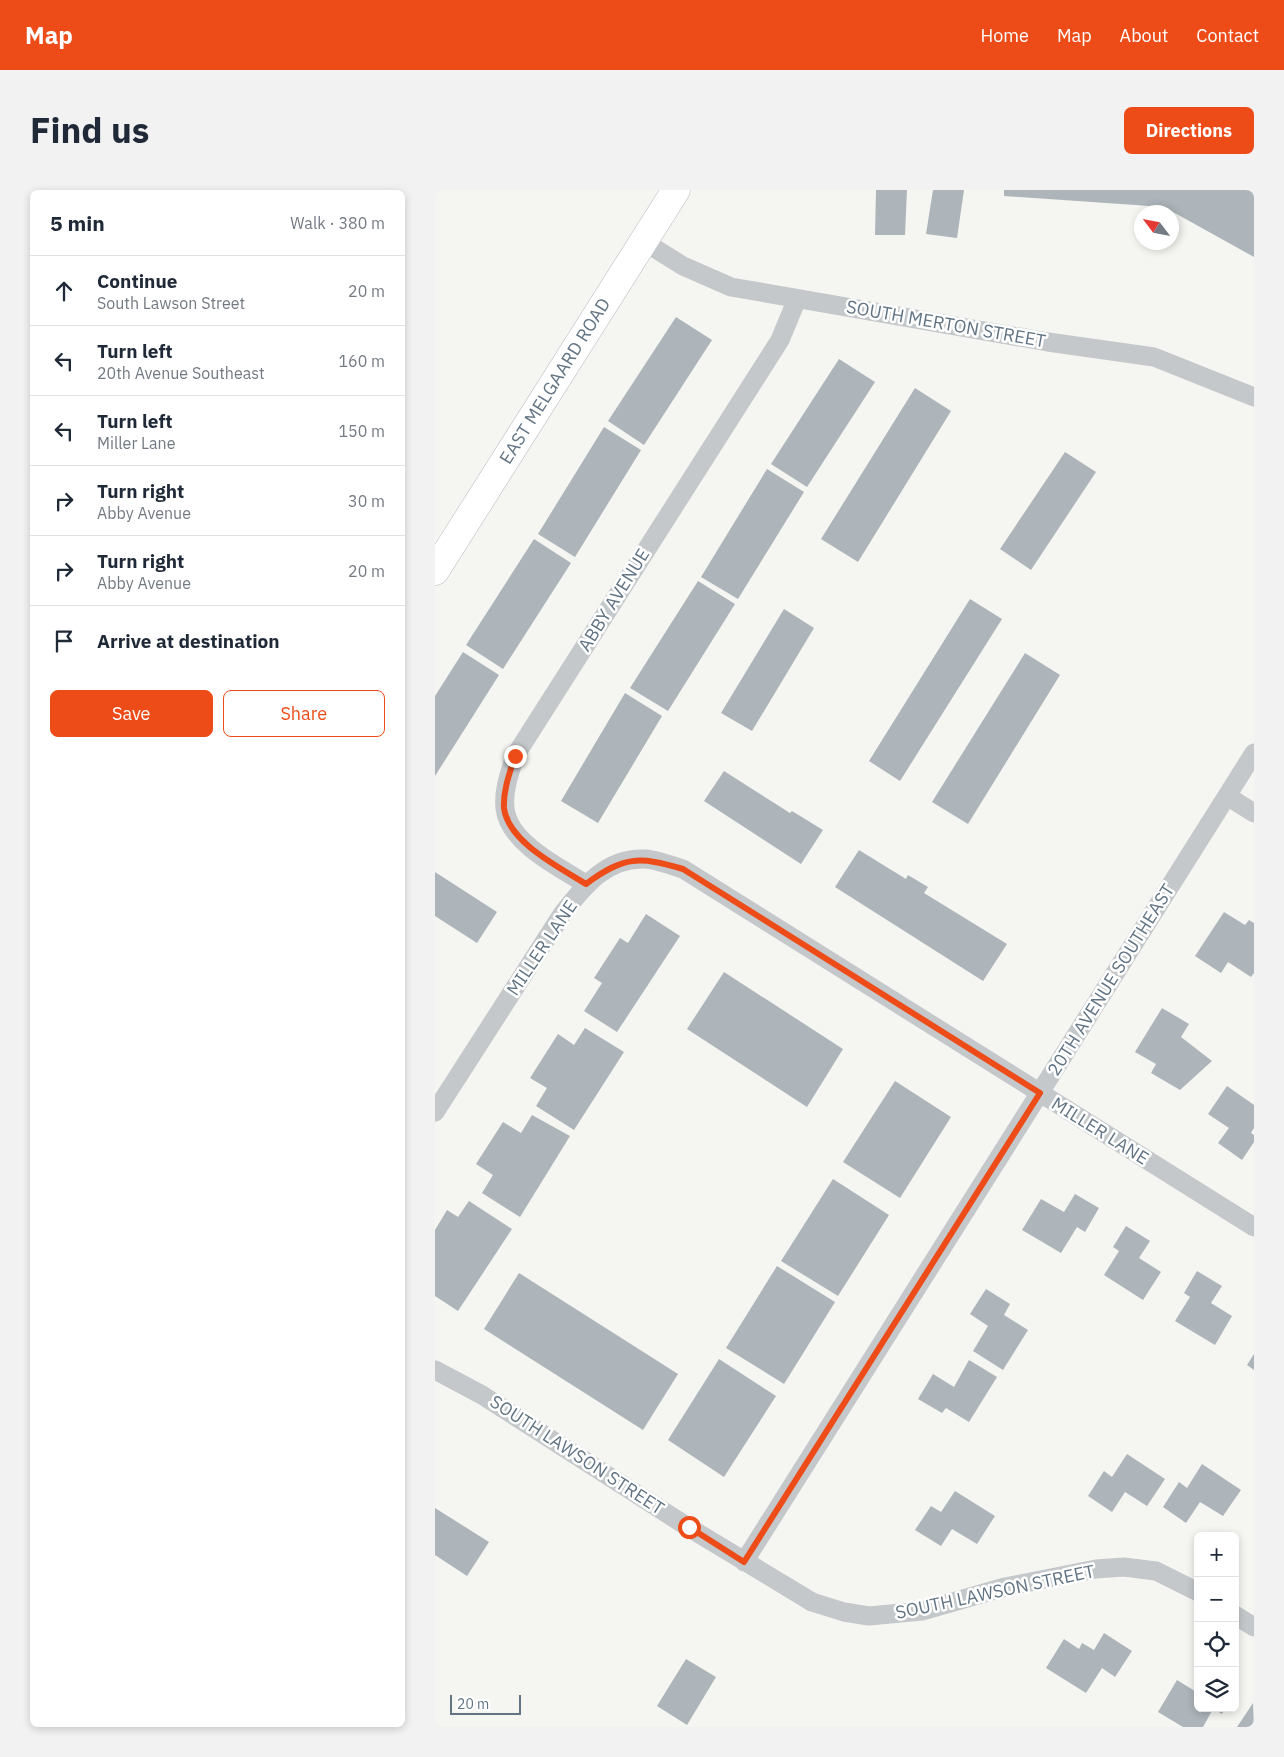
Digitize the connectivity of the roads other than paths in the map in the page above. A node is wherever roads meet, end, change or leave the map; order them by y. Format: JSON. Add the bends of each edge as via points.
{"nodes":[{"id":1,"x":675,"y":190,"type":"edge"},
{"id":2,"x":643,"y":241,"type":"junction"},
{"id":3,"x":797,"y":299,"type":"junction"},
{"id":4,"x":1254,"y":397,"type":"edge"},
{"id":5,"x":435,"y":571,"type":"edge"},
{"id":6,"x":1254,"y":754,"type":"edge"},
{"id":7,"x":1227,"y":796,"type":"junction"},
{"id":8,"x":1254,"y":813,"type":"edge"},
{"id":9,"x":586,"y":884,"type":"junction"},
{"id":10,"x":1040,"y":1093,"type":"junction"},
{"id":11,"x":435,"y":1112,"type":"edge"},
{"id":12,"x":1254,"y":1226,"type":"edge"},
{"id":13,"x":435,"y":1370,"type":"edge"},
{"id":14,"x":744,"y":1562,"type":"junction"},
{"id":15,"x":1194,"y":1590,"type":"edge"},
{"id":16,"x":1239,"y":1618,"type":"edge"},
{"id":17,"x":1254,"y":1627,"type":"edge"}],
"edges":[{"from":1,"to":2,"type":"main road","name":"EAST MELGAARD ROAD"},
{"from":2,"to":3,"type":"street","name":"SOUTH MERTON STREET","via":[[683,266],[731,287]]},
{"from":2,"to":5,"type":"main road","name":"EAST MELGAARD ROAD"},
{"from":3,"to":4,"type":"street","name":"SOUTH MERTON STREET","via":[[1154,357]]},
{"from":3,"to":9,"type":"street","name":"ABBY AVENUE","via":[[780,340],[515,756],[506,783],[504,806],[507,822],[518,837]]},
{"from":6,"to":7,"type":"street","name":"20TH AVENUE SOUTHEAST"},
{"from":7,"to":8,"type":"street"},
{"from":7,"to":10,"type":"street","name":"20TH AVENUE SOUTHEAST"},
{"from":9,"to":10,"type":"street","name":"MILLER LANE","via":[[608,868],[637,860],[683,869]]},
{"from":9,"to":11,"type":"street","name":"MILLER LANE","via":[[563,912]]},
{"from":10,"to":12,"type":"street","name":"MILLER LANE"},
{"from":10,"to":14,"type":"street","name":"20TH AVENUE SOUTHEAST"},
{"from":13,"to":14,"type":"street","name":"SOUTH LAWSON STREET","via":[[482,1395]]},
{"from":14,"to":15,"type":"street","name":"SOUTH LAWSON STREET","via":[[812,1602],[869,1616],[922,1611],[1005,1587],[1096,1569],[1124,1567],[1156,1571]]},
{"from":16,"to":17,"type":"street"}]}
